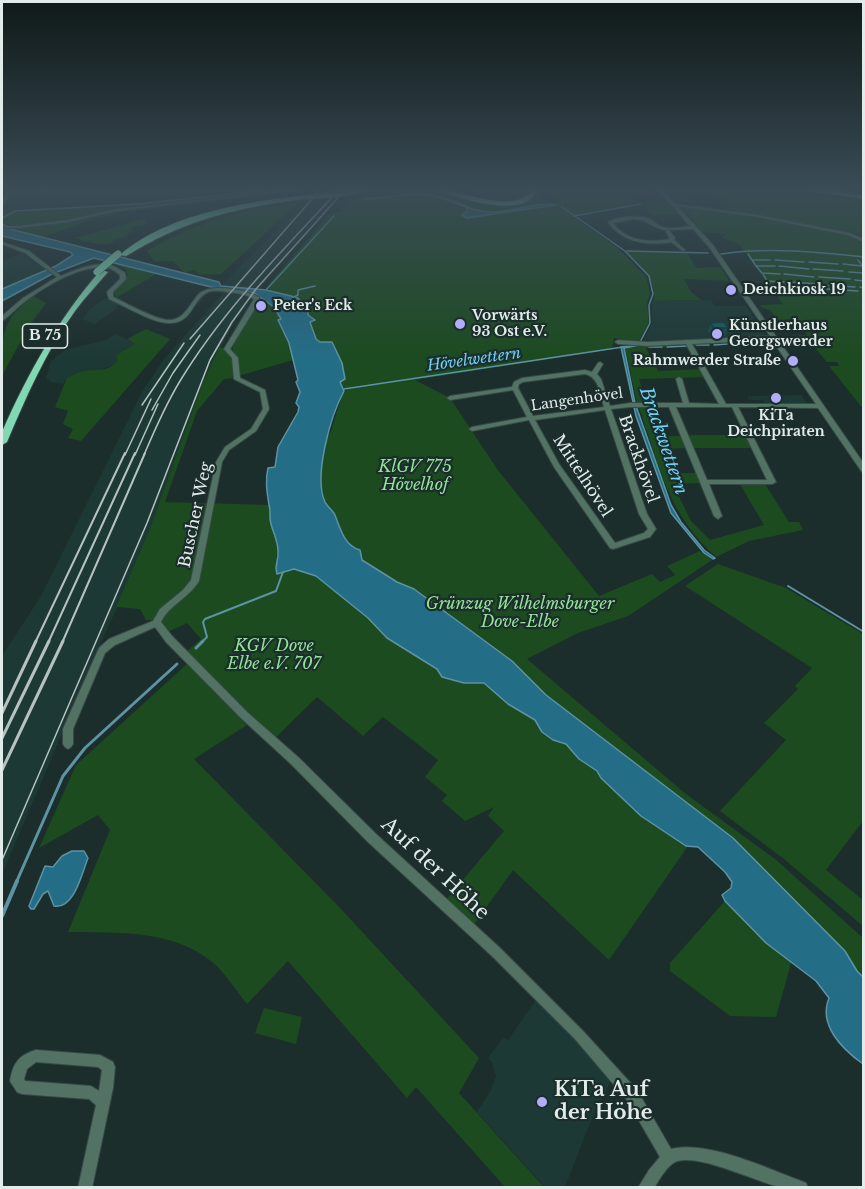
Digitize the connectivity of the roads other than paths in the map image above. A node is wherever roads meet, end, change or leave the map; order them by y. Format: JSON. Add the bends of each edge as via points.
{"nodes":[{"id":1,"x":12,"y":246,"type":"edge"},
{"id":2,"x":132,"y":246,"type":"edge"},
{"id":3,"x":135,"y":246,"type":"edge"},
{"id":4,"x":679,"y":246,"type":"edge"},
{"id":5,"x":710,"y":246,"type":"edge"},
{"id":6,"x":683,"y":250,"type":"dead end"},
{"id":7,"x":121,"y":254,"type":"junction"},
{"id":8,"x":100,"y":272,"type":"junction"},
{"id":9,"x":58,"y":274,"type":"junction"},
{"id":10,"x":2,"y":319,"type":"edge"},
{"id":11,"x":773,"y":338,"type":"junction"},
{"id":12,"x":618,"y":342,"type":"dead end"},
{"id":13,"x":688,"y":342,"type":"junction"},
{"id":14,"x":600,"y":364,"type":"dead end"},
{"id":15,"x":594,"y":374,"type":"junction"},
{"id":16,"x":680,"y":379,"type":"dead end"},
{"id":17,"x":515,"y":388,"type":"junction"},
{"id":18,"x":450,"y":398,"type":"dead end"},
{"id":19,"x":672,"y":406,"type":"junction"},
{"id":20,"x":687,"y":406,"type":"junction"},
{"id":21,"x":724,"y":406,"type":"junction"},
{"id":22,"x":734,"y":406,"type":"junction"},
{"id":23,"x":820,"y":406,"type":"junction"},
{"id":24,"x":606,"y":407,"type":"junction"},
{"id":25,"x":530,"y":418,"type":"junction"},
{"id":26,"x":2,"y":421,"type":"edge"},
{"id":27,"x":472,"y":429,"type":"dead end"},
{"id":28,"x":2,"y":442,"type":"edge"},
{"id":29,"x":864,"y":470,"type":"edge"},
{"id":30,"x":704,"y":482,"type":"junction"},
{"id":31,"x":718,"y":516,"type":"dead end"},
{"id":32,"x":613,"y":546,"type":"joint"},
{"id":33,"x":156,"y":623,"type":"junction"},
{"id":34,"x":68,"y":744,"type":"dead end"},
{"id":35,"x":103,"y":1102,"type":"junction"},
{"id":36,"x":669,"y":1159,"type":"junction"},
{"id":37,"x":85,"y":1188,"type":"edge"},
{"id":38,"x":645,"y":1188,"type":"edge"},
{"id":39,"x":801,"y":1188,"type":"edge"}],
"edges":[{"from":1,"to":9,"type":"street","via":[[27,252]]},
{"from":2,"to":7,"type":"highway","number":"B 75"},
{"from":3,"to":7,"type":"highway","number":"B 75"},
{"from":4,"to":6,"type":"street"},
{"from":5,"to":11,"type":"street"},
{"from":7,"to":8,"type":"highway","number":"B 75"},
{"from":8,"to":26,"type":"highway","number":"B 75","via":[[64,308],[43,339]]},
{"from":8,"to":28,"type":"highway","number":"B 75","via":[[50,340]]},
{"from":9,"to":10,"type":"street","via":[[21,299]]},
{"from":9,"to":33,"type":"street","name":"Buscher Weg","via":[[92,267],[117,268],[123,277],[111,291],[111,298],[163,322],[183,318],[209,290],[256,296],[257,301],[227,349],[235,358],[237,379],[264,392],[265,413],[254,430],[222,456],[195,581],[189,592],[160,614]]},
{"from":11,"to":13,"type":"street"},
{"from":11,"to":23,"type":"street"},
{"from":12,"to":13,"type":"street"},
{"from":13,"to":21,"type":"street"},
{"from":14,"to":15,"type":"street"},
{"from":15,"to":17,"type":"street","via":[[522,380]]},
{"from":15,"to":24,"type":"street","name":"Brackhövel"},
{"from":16,"to":20,"type":"street"},
{"from":17,"to":18,"type":"street"},
{"from":17,"to":25,"type":"street","name":"Mittelhövel"},
{"from":19,"to":20,"type":"street","name":"Langenhövel"},
{"from":19,"to":24,"type":"street","name":"Langenhövel"},
{"from":19,"to":30,"type":"street"},
{"from":20,"to":21,"type":"street","name":"Langenhövel"},
{"from":21,"to":22,"type":"street","name":"Langenhövel"},
{"from":22,"to":23,"type":"street","name":"Langenhövel"},
{"from":22,"to":30,"type":"street","via":[[772,482]]},
{"from":23,"to":29,"type":"street"},
{"from":24,"to":25,"type":"street","name":"Langenhövel"},
{"from":24,"to":32,"type":"street","name":"Brackhövel","via":[[643,514],[652,529],[647,535]]},
{"from":25,"to":27,"type":"street","name":"Langenhövel"},
{"from":25,"to":32,"type":"street","name":"Mittelhövel","via":[[556,465]]},
{"from":30,"to":31,"type":"street"},
{"from":33,"to":34,"type":"street","via":[[112,642],[102,651],[68,729]]},
{"from":33,"to":36,"type":"street","name":"Auf der Höhe","via":[[244,714],[579,1035],[632,1095]]},
{"from":35,"to":35,"type":"street","via":[[108,1071],[104,1062],[36,1056],[21,1065],[17,1081],[22,1087],[91,1093]]},
{"from":35,"to":37,"type":"street"},
{"from":36,"to":38,"type":"street"},
{"from":36,"to":39,"type":"street","via":[[679,1153],[704,1155]]}]}
